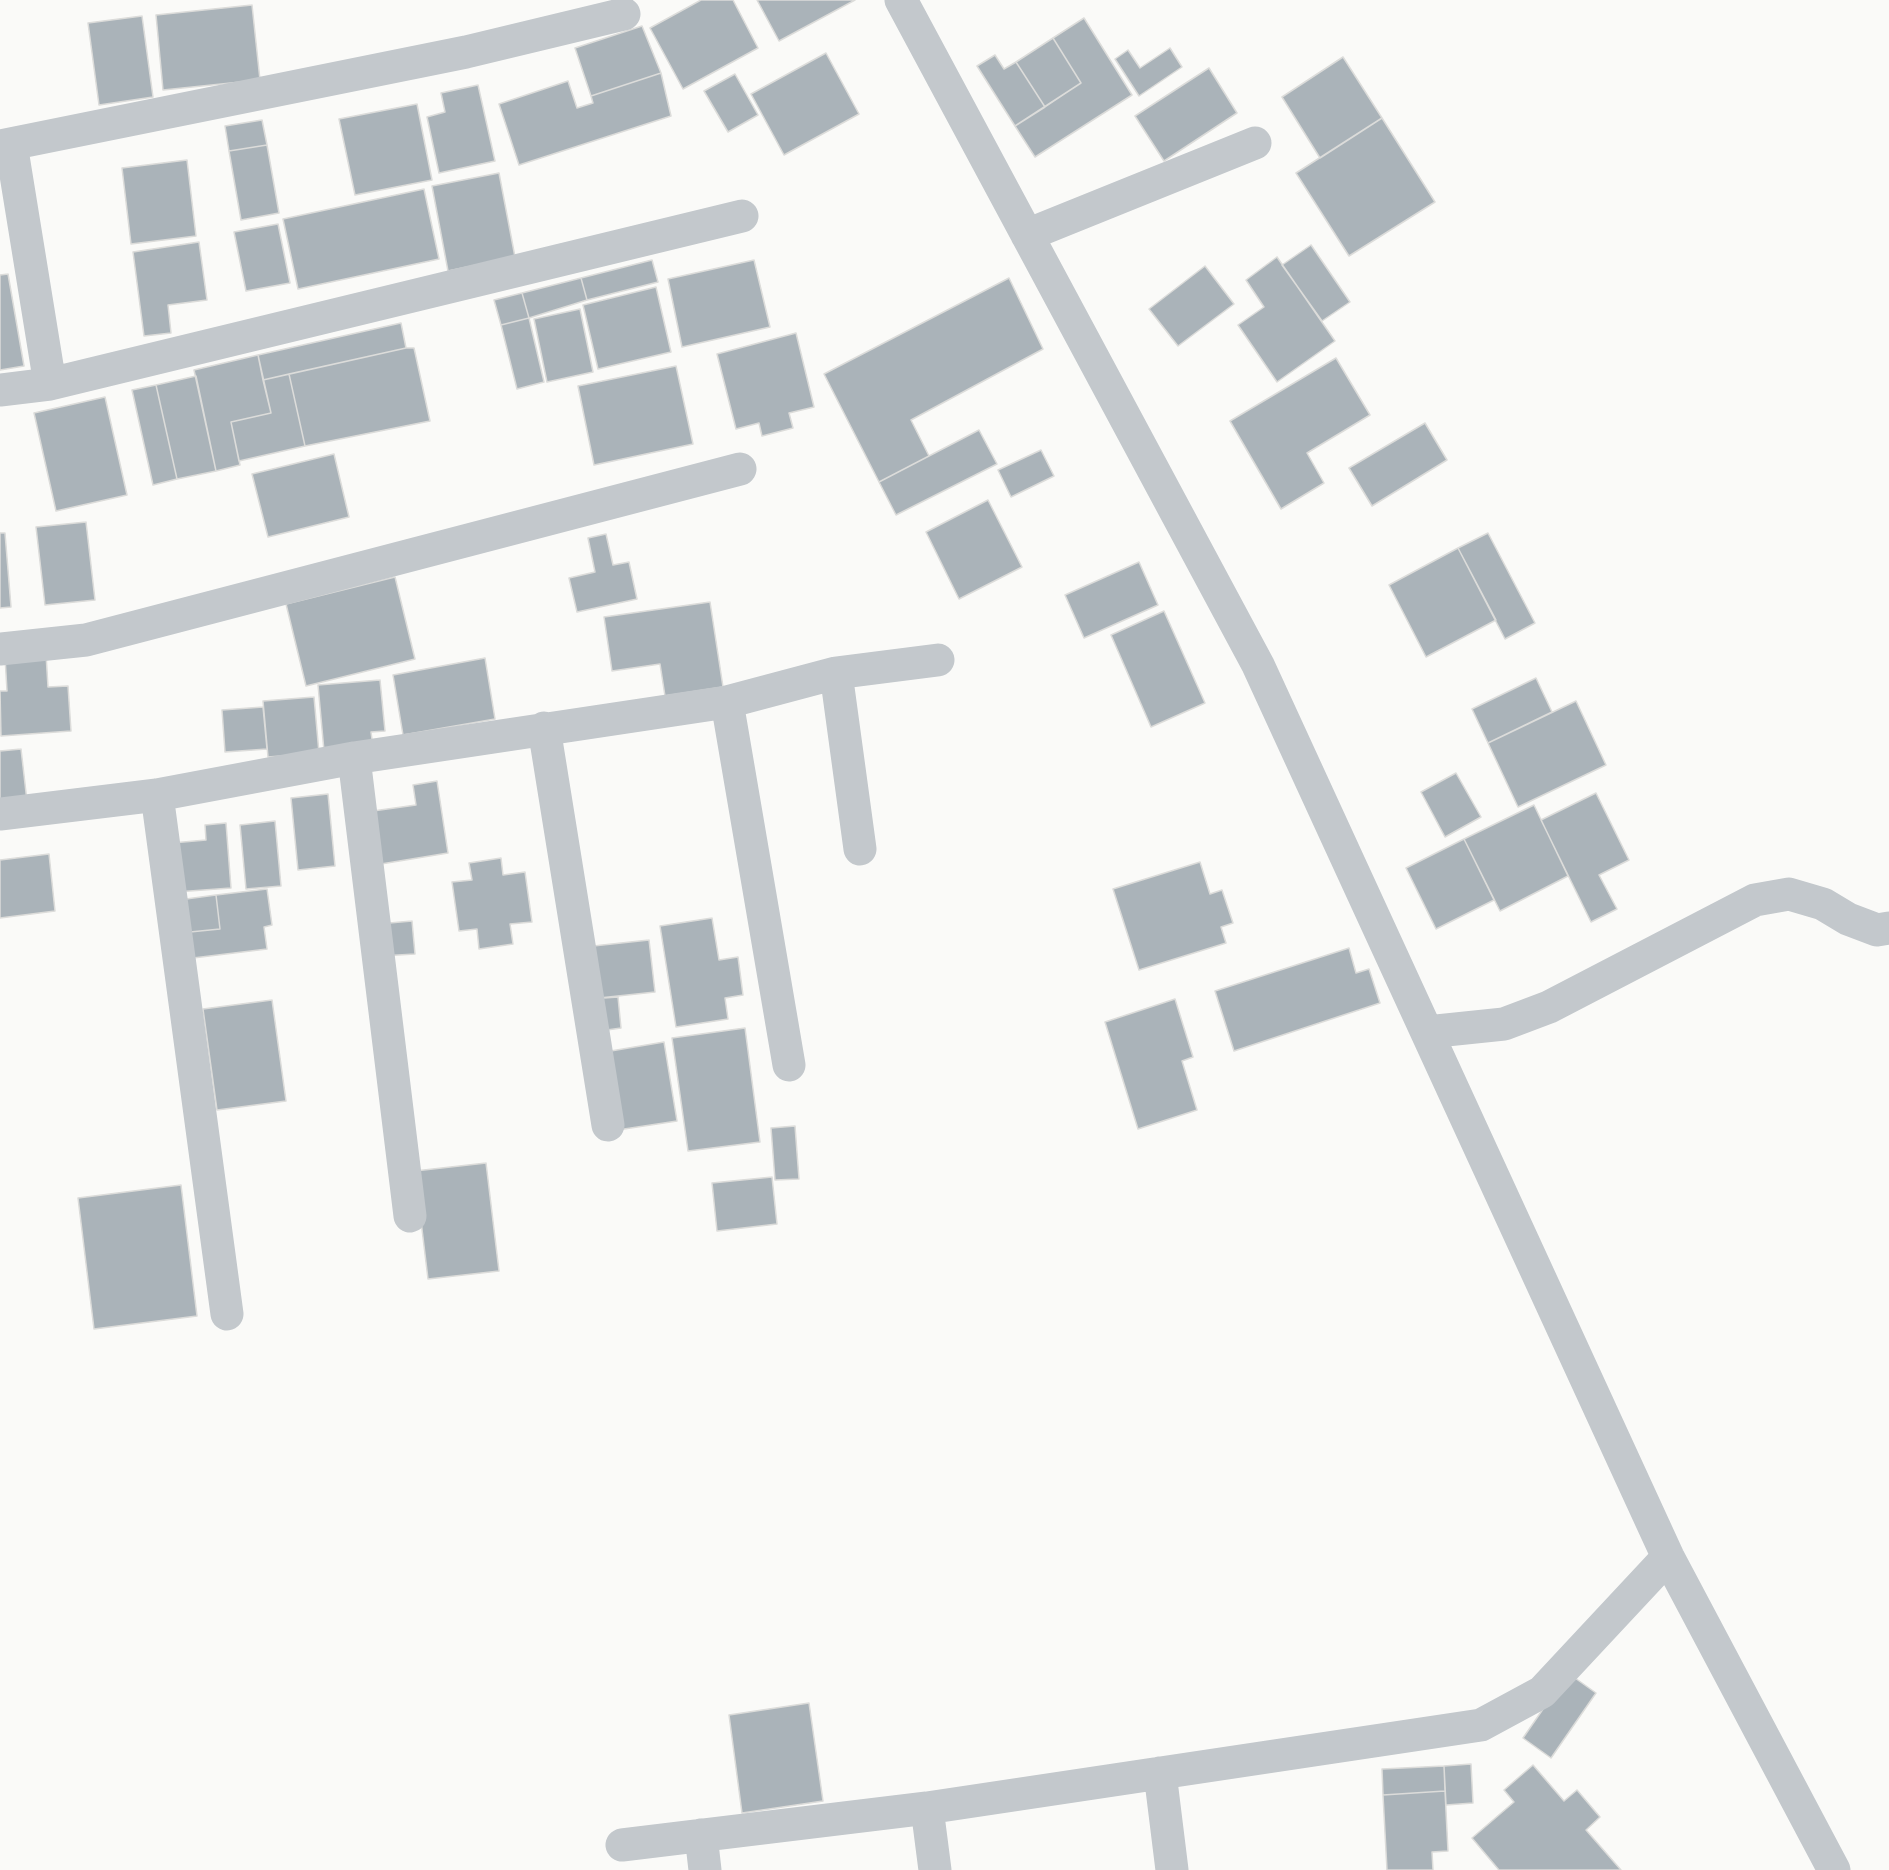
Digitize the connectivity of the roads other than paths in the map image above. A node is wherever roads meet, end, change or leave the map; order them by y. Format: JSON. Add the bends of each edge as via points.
{"nodes":[{"id":1,"x":901,"y":0,"type":"edge"},
{"id":2,"x":624,"y":14,"type":"dead end"},
{"id":3,"x":1255,"y":143,"type":"dead end"},
{"id":4,"x":5,"y":145,"type":"edge"},
{"id":5,"x":742,"y":216,"type":"dead end"},
{"id":6,"x":1027,"y":235,"type":"junction"},
{"id":7,"x":50,"y":384,"type":"junction"},
{"id":8,"x":0,"y":390,"type":"edge"},
{"id":9,"x":740,"y":469,"type":"dead end"},
{"id":10,"x":0,"y":649,"type":"edge"},
{"id":11,"x":938,"y":660,"type":"dead end"},
{"id":12,"x":836,"y":673,"type":"junction"},
{"id":13,"x":727,"y":702,"type":"junction"},
{"id":14,"x":544,"y":728,"type":"junction"},
{"id":15,"x":354,"y":758,"type":"junction"},
{"id":16,"x":157,"y":795,"type":"junction"},
{"id":17,"x":0,"y":814,"type":"edge"},
{"id":18,"x":860,"y":849,"type":"dead end"},
{"id":19,"x":1889,"y":928,"type":"edge"},
{"id":20,"x":1427,"y":1032,"type":"junction"},
{"id":21,"x":789,"y":1065,"type":"dead end"},
{"id":22,"x":608,"y":1125,"type":"dead end"},
{"id":23,"x":410,"y":1216,"type":"dead end"},
{"id":24,"x":227,"y":1314,"type":"dead end"},
{"id":25,"x":1668,"y":1557,"type":"junction"},
{"id":26,"x":1160,"y":1773,"type":"junction"},
{"id":27,"x":927,"y":1808,"type":"junction"},
{"id":28,"x":701,"y":1835,"type":"junction"},
{"id":29,"x":622,"y":1845,"type":"dead end"},
{"id":30,"x":705,"y":1870,"type":"edge"},
{"id":31,"x":935,"y":1870,"type":"edge"},
{"id":32,"x":1172,"y":1870,"type":"edge"},
{"id":33,"x":1834,"y":1870,"type":"edge"}],
"edges":[{"from":1,"to":6,"type":"street"},
{"from":2,"to":4,"type":"street","via":[[466,52]]},
{"from":3,"to":6,"type":"street"},
{"from":4,"to":7,"type":"street"},
{"from":5,"to":7,"type":"street"},
{"from":6,"to":20,"type":"street","via":[[1258,665]]},
{"from":7,"to":8,"type":"street"},
{"from":9,"to":10,"type":"street","via":[[86,640]]},
{"from":11,"to":12,"type":"street"},
{"from":12,"to":13,"type":"street"},
{"from":12,"to":18,"type":"street"},
{"from":13,"to":14,"type":"street"},
{"from":13,"to":21,"type":"street"},
{"from":14,"to":15,"type":"street"},
{"from":14,"to":22,"type":"street"},
{"from":15,"to":16,"type":"street"},
{"from":15,"to":23,"type":"street"},
{"from":16,"to":17,"type":"street"},
{"from":16,"to":24,"type":"street"},
{"from":19,"to":20,"type":"street","via":[[1877,930],[1823,904],[1789,894],[1755,900],[1549,1007],[1504,1024]]},
{"from":20,"to":25,"type":"street"},
{"from":25,"to":26,"type":"street","via":[[1542,1692],[1480,1725]]},
{"from":25,"to":33,"type":"street"},
{"from":26,"to":27,"type":"street"},
{"from":26,"to":32,"type":"street"},
{"from":27,"to":28,"type":"street"},
{"from":27,"to":31,"type":"street"},
{"from":28,"to":29,"type":"street"},
{"from":28,"to":30,"type":"street"}]}
